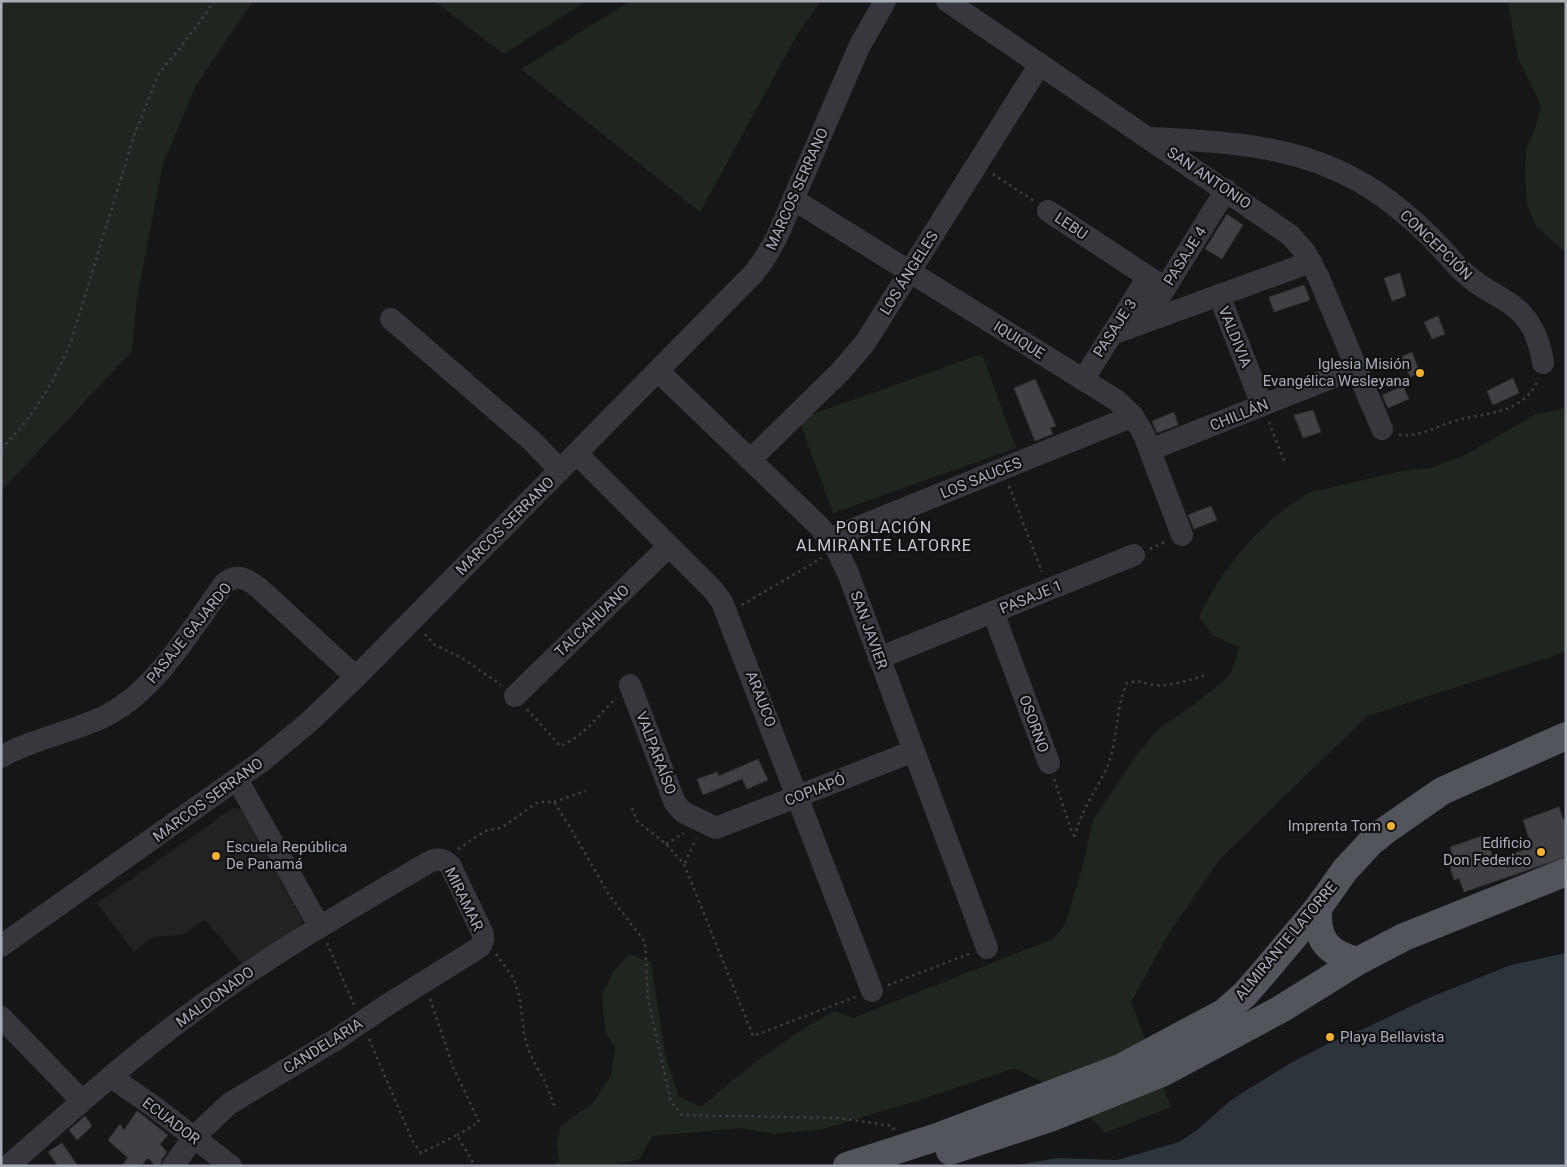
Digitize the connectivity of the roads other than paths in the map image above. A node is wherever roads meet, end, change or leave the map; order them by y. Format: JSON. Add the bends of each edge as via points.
{"nodes":[{"id":1,"x":886,"y":1,"type":"edge"},
{"id":2,"x":947,"y":1,"type":"edge"},
{"id":3,"x":1040,"y":64,"type":"junction"},
{"id":4,"x":1150,"y":138,"type":"junction"},
{"id":5,"x":1226,"y":190,"type":"junction"},
{"id":6,"x":793,"y":199,"type":"junction"},
{"id":7,"x":1048,"y":211,"type":"road end"},
{"id":8,"x":1311,"y":262,"type":"junction"},
{"id":9,"x":910,"y":272,"type":"junction"},
{"id":10,"x":1156,"y":283,"type":"junction"},
{"id":11,"x":1219,"y":295,"type":"junction"},
{"id":12,"x":391,"y":320,"type":"dead end"},
{"id":13,"x":1144,"y":322,"type":"junction"},
{"id":14,"x":1112,"y":334,"type":"junction"},
{"id":15,"x":1543,"y":363,"type":"road end"},
{"id":16,"x":1356,"y":368,"type":"junction"},
{"id":17,"x":658,"y":371,"type":"junction"},
{"id":18,"x":1082,"y":380,"type":"junction"},
{"id":19,"x":1262,"y":405,"type":"junction"},
{"id":20,"x":1133,"y":416,"type":"junction"},
{"id":21,"x":1382,"y":430,"type":"road end"},
{"id":22,"x":1150,"y":450,"type":"junction"},
{"id":23,"x":576,"y":454,"type":"junction"},
{"id":24,"x":750,"y":460,"type":"junction"},
{"id":25,"x":560,"y":470,"type":"junction"},
{"id":26,"x":1182,"y":535,"type":"road end"},
{"id":27,"x":833,"y":544,"type":"junction"},
{"id":28,"x":669,"y":546,"type":"junction"},
{"id":29,"x":1134,"y":555,"type":"road end"},
{"id":30,"x":993,"y":612,"type":"junction"},
{"id":31,"x":879,"y":658,"type":"junction"},
{"id":32,"x":356,"y":677,"type":"junction"},
{"id":33,"x":630,"y":685,"type":"dead end"},
{"id":34,"x":515,"y":696,"type":"dead end"},
{"id":35,"x":1566,"y":736,"type":"edge"},
{"id":36,"x":914,"y":751,"type":"junction"},
{"id":37,"x":1,"y":757,"type":"edge"},
{"id":38,"x":1049,"y":764,"type":"road end"},
{"id":39,"x":237,"y":779,"type":"junction"},
{"id":40,"x":798,"y":796,"type":"junction"},
{"id":41,"x":710,"y":825,"type":"joint"},
{"id":42,"x":442,"y":860,"type":"joint"},
{"id":43,"x":1566,"y":872,"type":"edge"},
{"id":44,"x":1318,"y":908,"type":"junction"},
{"id":45,"x":319,"y":926,"type":"junction"},
{"id":46,"x":483,"y":940,"type":"joint"},
{"id":47,"x":1,"y":946,"type":"edge"},
{"id":48,"x":1284,"y":947,"type":"junction"},
{"id":49,"x":987,"y":948,"type":"road end"},
{"id":50,"x":1358,"y":961,"type":"junction"},
{"id":51,"x":872,"y":991,"type":"road end"},
{"id":52,"x":1304,"y":995,"type":"junction"},
{"id":53,"x":1,"y":1017,"type":"edge"},
{"id":54,"x":111,"y":1077,"type":"junction"},
{"id":55,"x":82,"y":1101,"type":"junction"},
{"id":56,"x":194,"y":1137,"type":"junction"},
{"id":57,"x":904,"y":1157,"type":"edge"},
{"id":58,"x":8,"y":1166,"type":"edge"},
{"id":59,"x":173,"y":1166,"type":"edge"},
{"id":60,"x":231,"y":1166,"type":"edge"},
{"id":61,"x":847,"y":1166,"type":"edge"}],
"edges":[{"from":1,"to":6,"type":"street","name":"MARCOS SERRANO","via":[[859,47]]},
{"from":2,"to":3,"type":"street","name":"SAN ANTONIO"},
{"from":3,"to":4,"type":"street","name":"SAN ANTONIO"},
{"from":3,"to":9,"type":"street","name":"LOS ÁNGELES"},
{"from":4,"to":5,"type":"street","name":"SAN ANTONIO"},
{"from":4,"to":15,"type":"street","name":"CONCEPCIÓN","via":[[1218,142],[1281,151],[1317,161],[1358,180],[1422,228],[1473,282],[1522,313],[1535,332]]},
{"from":5,"to":8,"type":"street","name":"SAN ANTONIO","via":[[1290,235]]},
{"from":5,"to":10,"type":"street","name":"PASAJE 4"},
{"from":6,"to":9,"type":"street","name":"IQUIQUE"},
{"from":6,"to":17,"type":"street","name":"MARCOS SERRANO","via":[[770,250],[754,273]]},
{"from":7,"to":10,"type":"street","name":"LEBU"},
{"from":8,"to":11,"type":"street"},
{"from":8,"to":16,"type":"street","name":"SAN ANTONIO"},
{"from":9,"to":18,"type":"street","name":"IQUIQUE"},
{"from":9,"to":24,"type":"street","name":"LOS ÁNGELES","via":[[857,352]]},
{"from":10,"to":13,"type":"street","name":"PASAJE 4"},
{"from":10,"to":14,"type":"street","name":"PASAJE 3"},
{"from":11,"to":13,"type":"street"},
{"from":11,"to":19,"type":"street","name":"VALDIVIA"},
{"from":12,"to":25,"type":"street"},
{"from":13,"to":14,"type":"street"},
{"from":14,"to":18,"type":"street","name":"PASAJE 3"},
{"from":16,"to":19,"type":"street","name":"CHILLÁN"},
{"from":16,"to":21,"type":"street","name":"SAN ANTONIO"},
{"from":17,"to":23,"type":"street","name":"MARCOS SERRANO"},
{"from":17,"to":24,"type":"street","name":"SAN JAVIER"},
{"from":18,"to":20,"type":"street","name":"IQUIQUE","via":[[1116,400]]},
{"from":19,"to":22,"type":"street","name":"CHILLÁN"},
{"from":20,"to":22,"type":"street","name":"IQUIQUE"},
{"from":20,"to":27,"type":"street","name":"LOS SAUCES"},
{"from":22,"to":26,"type":"street","name":"IQUIQUE"},
{"from":23,"to":25,"type":"street","name":"MARCOS SERRANO"},
{"from":23,"to":28,"type":"street","name":"ARAUCO"},
{"from":24,"to":27,"type":"street","name":"SAN JAVIER","via":[[820,527]]},
{"from":25,"to":32,"type":"street","name":"MARCOS SERRANO"},
{"from":27,"to":31,"type":"street","name":"SAN JAVIER","via":[[848,573]]},
{"from":28,"to":34,"type":"street","name":"TALCAHUANO"},
{"from":28,"to":40,"type":"street","name":"ARAUCO","via":[[722,602]]},
{"from":29,"to":30,"type":"street","name":"PASAJE 1"},
{"from":30,"to":31,"type":"street","name":"PASAJE 1"},
{"from":30,"to":38,"type":"street","name":"OSORNO"},
{"from":31,"to":36,"type":"street","name":"SAN JAVIER"},
{"from":32,"to":37,"type":"street","name":"PASAJE GAJARDO","via":[[259,588],[242,578],[232,578],[224,584],[162,668],[125,705],[100,719]]},
{"from":32,"to":39,"type":"street","name":"MARCOS SERRANO","via":[[309,722]]},
{"from":33,"to":41,"type":"street","name":"VALPARAÍSO","via":[[675,803],[683,812]]},
{"from":35,"to":44,"type":"main road","name":"ALMIRANTE LATORRE","via":[[1442,791],[1421,804],[1371,842],[1345,870]]},
{"from":36,"to":40,"type":"street","name":"COPIAPÓ"},
{"from":36,"to":49,"type":"street","name":"SAN JAVIER"},
{"from":39,"to":45,"type":"street"},
{"from":39,"to":47,"type":"street","name":"MARCOS SERRANO"},
{"from":40,"to":41,"type":"street","name":"COPIAPÓ"},
{"from":40,"to":51,"type":"street","name":"ARAUCO"},
{"from":42,"to":45,"type":"street","name":"MALDONADO","via":[[429,862]]},
{"from":42,"to":46,"type":"street","name":"MIRAMAR","via":[[453,869]]},
{"from":43,"to":50,"type":"main road","name":"ALMIRANTE LATORRE","via":[[1404,937]]},
{"from":44,"to":48,"type":"main road","name":"ALMIRANTE LATORRE"},
{"from":44,"to":50,"type":"main road","via":[[1317,922],[1324,944],[1341,957]]},
{"from":45,"to":54,"type":"street","name":"MALDONADO","via":[[217,994]]},
{"from":46,"to":56,"type":"street","name":"CANDELARIA","via":[[477,950],[229,1104]]},
{"from":48,"to":52,"type":"main road","via":[[1298,945],[1307,948],[1314,958],[1314,976]]},
{"from":48,"to":57,"type":"main road","name":"ALMIRANTE LATORRE","via":[[1245,994],[1225,1012],[1120,1068],[937,1137]]},
{"from":50,"to":52,"type":"main road","name":"ALMIRANTE LATORRE"},
{"from":52,"to":57,"type":"main road","name":"ALMIRANTE LATORRE","via":[[1164,1072],[1050,1118]]},
{"from":53,"to":55,"type":"street"},
{"from":54,"to":55,"type":"street","name":"MALDONADO"},
{"from":54,"to":56,"type":"street","name":"ECUADOR"},
{"from":55,"to":58,"type":"street","name":"MALDONADO"},
{"from":56,"to":59,"type":"street","name":"CANDELARIA"},
{"from":56,"to":60,"type":"street","name":"ECUADOR"},
{"from":57,"to":61,"type":"main road","name":"ALMIRANTE LATORRE"}]}
